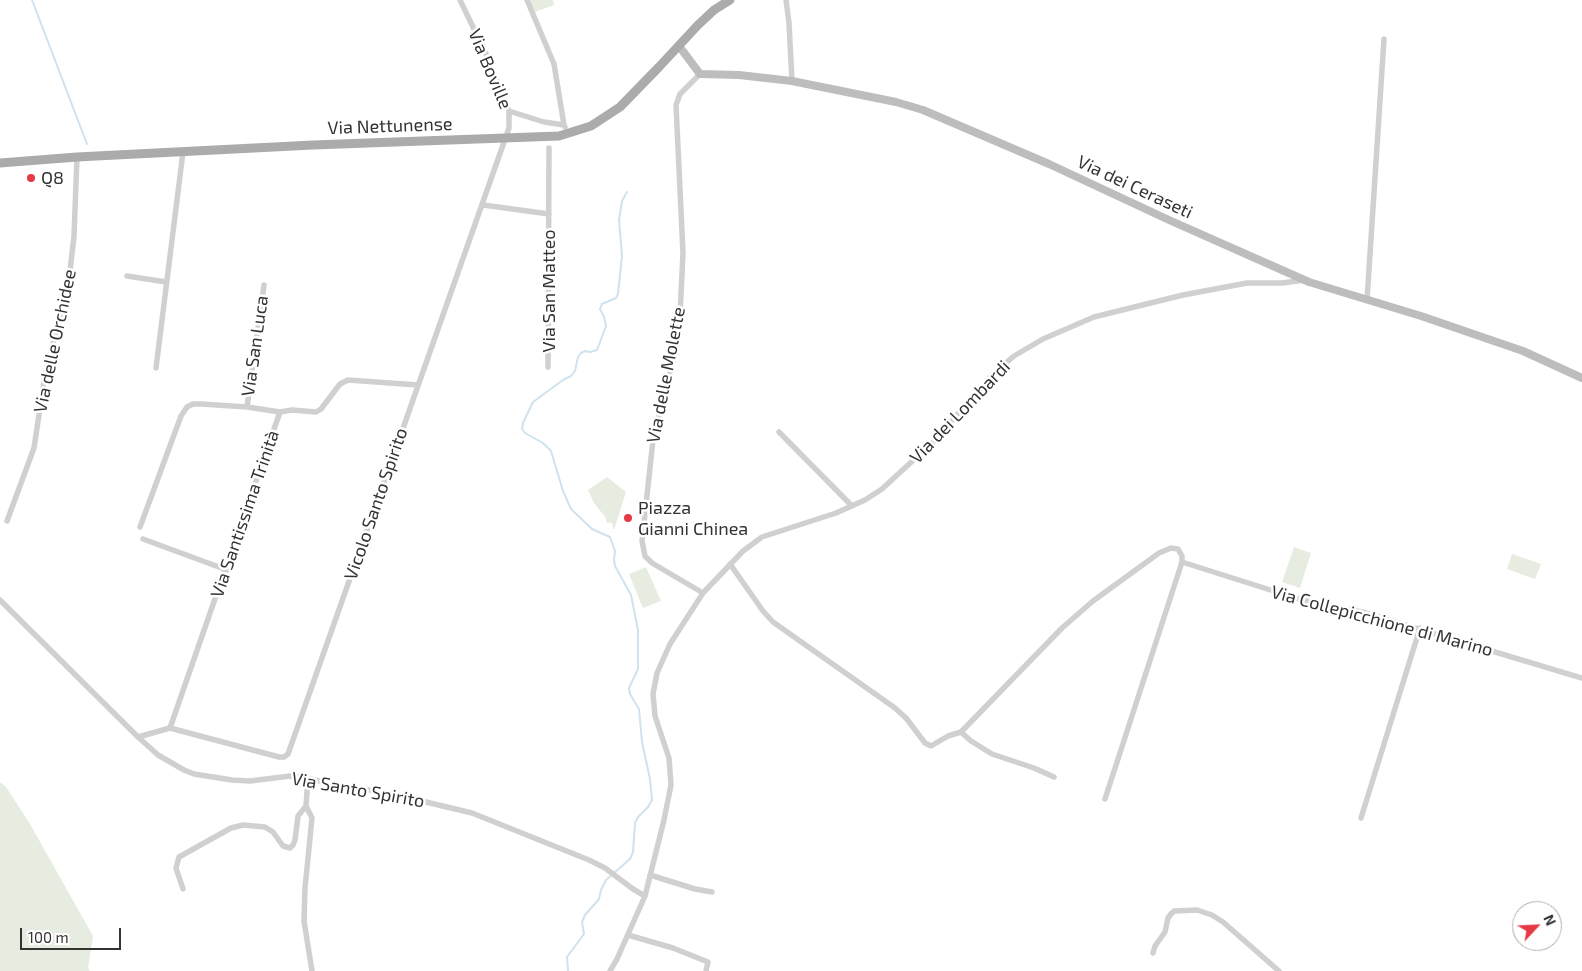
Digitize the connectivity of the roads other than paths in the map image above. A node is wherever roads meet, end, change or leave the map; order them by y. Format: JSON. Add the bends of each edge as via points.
{"nodes":[{"id":1,"x":460,"y":0,"type":"edge"},
{"id":2,"x":527,"y":0,"type":"edge"},
{"id":3,"x":730,"y":0,"type":"edge"},
{"id":4,"x":786,"y":0,"type":"edge"},
{"id":5,"x":1384,"y":39,"type":"dead end"},
{"id":6,"x":679,"y":46,"type":"junction"},
{"id":7,"x":700,"y":74,"type":"junction"},
{"id":8,"x":792,"y":81,"type":"junction"},
{"id":9,"x":509,"y":110,"type":"junction"},
{"id":10,"x":566,"y":130,"type":"junction"},
{"id":11,"x":505,"y":139,"type":"junction"},
{"id":12,"x":549,"y":148,"type":"dead end"},
{"id":13,"x":183,"y":152,"type":"junction"},
{"id":14,"x":76,"y":156,"type":"junction"},
{"id":15,"x":0,"y":163,"type":"edge"},
{"id":16,"x":483,"y":205,"type":"junction"},
{"id":17,"x":549,"y":214,"type":"junction"},
{"id":18,"x":127,"y":276,"type":"dead end"},
{"id":19,"x":1305,"y":280,"type":"junction"},
{"id":20,"x":166,"y":282,"type":"junction"},
{"id":21,"x":264,"y":285,"type":"dead end"},
{"id":22,"x":1367,"y":300,"type":"junction"},
{"id":23,"x":548,"y":367,"type":"dead end"},
{"id":24,"x":156,"y":368,"type":"dead end"},
{"id":25,"x":1582,"y":378,"type":"edge"},
{"id":26,"x":418,"y":385,"type":"junction"},
{"id":27,"x":247,"y":407,"type":"junction"},
{"id":28,"x":280,"y":412,"type":"junction"},
{"id":29,"x":779,"y":432,"type":"dead end"},
{"id":30,"x":852,"y":506,"type":"junction"},
{"id":31,"x":7,"y":520,"type":"dead end"},
{"id":32,"x":140,"y":527,"type":"dead end"},
{"id":33,"x":143,"y":539,"type":"dead end"},
{"id":34,"x":1182,"y":562,"type":"junction"},
{"id":35,"x":730,"y":564,"type":"junction"},
{"id":36,"x":226,"y":570,"type":"junction"},
{"id":37,"x":703,"y":593,"type":"junction"},
{"id":38,"x":0,"y":600,"type":"edge"},
{"id":39,"x":1420,"y":628,"type":"junction"},
{"id":40,"x":1582,"y":678,"type":"edge"},
{"id":41,"x":170,"y":728,"type":"junction"},
{"id":42,"x":961,"y":732,"type":"junction"},
{"id":43,"x":138,"y":737,"type":"junction"},
{"id":44,"x":1054,"y":777,"type":"dead end"},
{"id":45,"x":308,"y":778,"type":"junction"},
{"id":46,"x":1105,"y":799,"type":"dead end"},
{"id":47,"x":306,"y":806,"type":"junction"},
{"id":48,"x":1361,"y":818,"type":"dead end"},
{"id":49,"x":650,"y":875,"type":"junction"},
{"id":50,"x":183,"y":889,"type":"dead end"},
{"id":51,"x":712,"y":892,"type":"dead end"},
{"id":52,"x":645,"y":896,"type":"junction"},
{"id":53,"x":628,"y":935,"type":"junction"},
{"id":54,"x":1153,"y":953,"type":"dead end"},
{"id":55,"x":312,"y":971,"type":"edge"},
{"id":56,"x":610,"y":971,"type":"edge"},
{"id":57,"x":706,"y":971,"type":"edge"},
{"id":58,"x":1279,"y":971,"type":"edge"}],
"edges":[{"from":1,"to":9,"type":"street","name":"Via Boville"},
{"from":2,"to":10,"type":"street","via":[[554,64]]},
{"from":3,"to":6,"type":"main road","name":"Via Nettunense","via":[[708,15]]},
{"from":4,"to":8,"type":"street"},
{"from":5,"to":22,"type":"street"},
{"from":6,"to":7,"type":"street"},
{"from":6,"to":10,"type":"main road","name":"Via Nettunense","via":[[620,108],[591,126]]},
{"from":7,"to":8,"type":"street","name":"Via dei Ceraseti"},
{"from":7,"to":37,"type":"street","name":"Via delle Molette","via":[[680,94],[676,105],[683,254],[680,315],[675,351],[652,440],[642,541],[644,553],[652,563]]},
{"from":8,"to":19,"type":"street","name":"Via dei Ceraseti","via":[[930,112]]},
{"from":9,"to":10,"type":"street"},
{"from":9,"to":11,"type":"street","name":"Via Boville","via":[[510,125]]},
{"from":10,"to":11,"type":"main road","name":"Via Nettunense","via":[[549,138]]},
{"from":11,"to":13,"type":"main road","name":"Via Nettunense"},
{"from":11,"to":16,"type":"street","name":"Vicolo Santo Spirito"},
{"from":12,"to":17,"type":"street","name":"Via San Matteo"},
{"from":13,"to":14,"type":"main road","name":"Via Nettunense"},
{"from":13,"to":20,"type":"street"},
{"from":14,"to":15,"type":"main road","name":"Via Nettunense"},
{"from":14,"to":31,"type":"street","name":"Via delle Orchidee","via":[[75,226],[69,280],[44,383],[34,448]]},
{"from":16,"to":17,"type":"street","name":"Via San Matteo"},
{"from":16,"to":26,"type":"street","name":"Vicolo Santo Spirito"},
{"from":17,"to":23,"type":"street","name":"Via San Matteo"},
{"from":18,"to":20,"type":"street"},
{"from":19,"to":22,"type":"street","name":"Via dei Ceraseti"},
{"from":19,"to":30,"type":"street","name":"Via dei Lombardi","via":[[1241,284],[1174,298],[1094,317],[1043,339],[1014,356],[987,379],[937,437],[891,483]]},
{"from":20,"to":24,"type":"street"},
{"from":21,"to":27,"type":"street","name":"Via San Luca"},
{"from":22,"to":25,"type":"street","name":"Via dei Ceraseti","via":[[1523,351]]},
{"from":26,"to":28,"type":"street","name":"Via Santissima Trinità","via":[[348,380],[340,384],[316,412]]},
{"from":26,"to":41,"type":"street","name":"Vicolo Santo Spirito","via":[[287,755],[279,757]]},
{"from":27,"to":28,"type":"street"},
{"from":27,"to":32,"type":"street","via":[[199,404],[185,409]]},
{"from":28,"to":36,"type":"street","name":"Via Santissima Trinità"},
{"from":29,"to":30,"type":"street"},
{"from":30,"to":35,"type":"street","name":"Via dei Lombardi","via":[[762,537]]},
{"from":33,"to":36,"type":"street"},
{"from":34,"to":39,"type":"street","name":"Via Collepicchione di Marino","via":[[1302,600]]},
{"from":34,"to":42,"type":"street","name":"Via Collepicchione di Marino","via":[[1178,549],[1165,550],[1093,601],[1066,624]]},
{"from":34,"to":46,"type":"street"},
{"from":35,"to":37,"type":"street","name":"Via dei Lombardi"},
{"from":35,"to":42,"type":"street","name":"Via Collepicchione di Marino","via":[[773,622],[896,709],[927,745],[932,746]]},
{"from":36,"to":41,"type":"street","name":"Via Santissima Trinità"},
{"from":37,"to":49,"type":"street","name":"Via dei Lombardi","via":[[670,644],[654,683],[656,716],[672,780]]},
{"from":38,"to":43,"type":"street","name":"Via Santo Spirito"},
{"from":39,"to":40,"type":"street","name":"Via Collepicchione di Marino"},
{"from":39,"to":48,"type":"street"},
{"from":41,"to":43,"type":"street"},
{"from":42,"to":44,"type":"street","via":[[999,757]]},
{"from":43,"to":45,"type":"street","name":"Via Santo Spirito","via":[[171,764],[194,774],[250,781],[295,776]]},
{"from":45,"to":47,"type":"street"},
{"from":45,"to":52,"type":"street","name":"Via Santo Spirito","via":[[477,814],[581,856]]},
{"from":47,"to":50,"type":"street","via":[[298,816],[295,842],[290,848],[282,845],[267,828],[243,825],[182,854],[176,866]]},
{"from":47,"to":55,"type":"street","via":[[312,821],[304,921]]},
{"from":49,"to":51,"type":"street"},
{"from":49,"to":52,"type":"street","name":"Via dei Lombardi"},
{"from":52,"to":53,"type":"street","name":"Via dei Lombardi"},
{"from":53,"to":56,"type":"street","name":"Via dei Lombardi"},
{"from":53,"to":57,"type":"street","via":[[708,962]]},
{"from":54,"to":58,"type":"street","via":[[1174,911],[1197,910],[1220,920]]}]}
